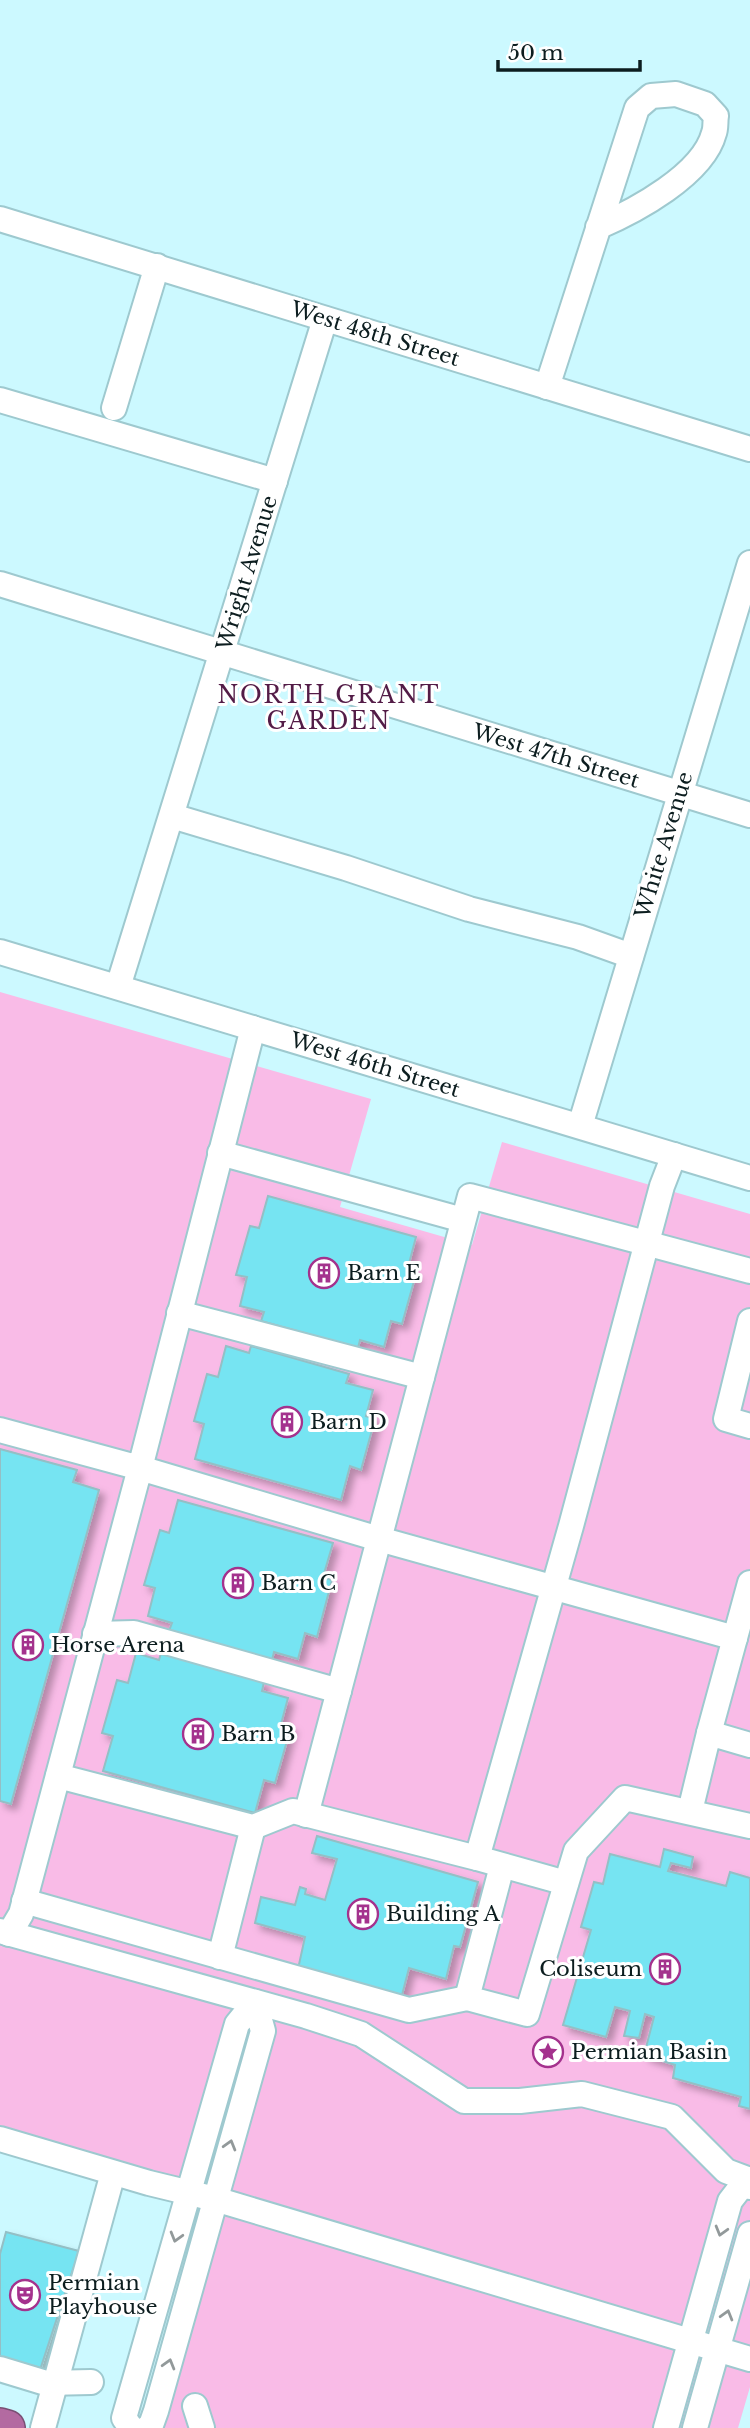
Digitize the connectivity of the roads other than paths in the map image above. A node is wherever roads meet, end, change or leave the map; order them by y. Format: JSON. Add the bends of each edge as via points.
{"nodes":[{"id":1,"x":0,"y":219,"type":"edge"},
{"id":2,"x":598,"y":227,"type":"junction"},
{"id":3,"x":157,"y":266,"type":"junction"},
{"id":4,"x":325,"y":319,"type":"junction"},
{"id":5,"x":547,"y":387,"type":"junction"},
{"id":6,"x":0,"y":400,"type":"edge"},
{"id":7,"x":114,"y":408,"type":"dead end"},
{"id":8,"x":750,"y":449,"type":"edge"},
{"id":9,"x":275,"y":481,"type":"junction"},
{"id":10,"x":750,"y":563,"type":"edge"},
{"id":11,"x":0,"y":584,"type":"edge"},
{"id":12,"x":223,"y":653,"type":"junction"},
{"id":13,"x":680,"y":794,"type":"junction"},
{"id":14,"x":750,"y":815,"type":"edge"},
{"id":15,"x":172,"y":816,"type":"junction"},
{"id":16,"x":0,"y":952,"type":"edge"},
{"id":17,"x":631,"y":956,"type":"junction"},
{"id":18,"x":118,"y":987,"type":"junction"},
{"id":19,"x":253,"y":1028,"type":"junction"},
{"id":20,"x":580,"y":1126,"type":"junction"},
{"id":21,"x":220,"y":1153,"type":"junction"},
{"id":22,"x":674,"y":1155,"type":"junction"},
{"id":23,"x":750,"y":1178,"type":"edge"},
{"id":24,"x":463,"y":1220,"type":"junction"},
{"id":25,"x":647,"y":1242,"type":"junction"},
{"id":26,"x":750,"y":1270,"type":"edge"},
{"id":27,"x":179,"y":1312,"type":"junction"},
{"id":28,"x":750,"y":1321,"type":"edge"},
{"id":29,"x":422,"y":1377,"type":"junction"},
{"id":30,"x":750,"y":1426,"type":"edge"},
{"id":31,"x":0,"y":1430,"type":"edge"},
{"id":32,"x":140,"y":1468,"type":"junction"},
{"id":33,"x":379,"y":1539,"type":"junction"},
{"id":34,"x":750,"y":1583,"type":"edge"},
{"id":35,"x":553,"y":1587,"type":"junction"},
{"id":36,"x":95,"y":1634,"type":"junction"},
{"id":37,"x":735,"y":1638,"type":"junction"},
{"id":38,"x":339,"y":1691,"type":"junction"},
{"id":39,"x":709,"y":1733,"type":"junction"},
{"id":40,"x":750,"y":1745,"type":"edge"},
{"id":41,"x":58,"y":1776,"type":"junction"},
{"id":42,"x":690,"y":1811,"type":"junction"},
{"id":43,"x":306,"y":1815,"type":"junction"},
{"id":44,"x":750,"y":1826,"type":"edge"},
{"id":45,"x":253,"y":1827,"type":"junction"},
{"id":46,"x":477,"y":1858,"type":"junction"},
{"id":47,"x":502,"y":1866,"type":"junction"},
{"id":48,"x":566,"y":1883,"type":"junction"},
{"id":49,"x":24,"y":1901,"type":"junction"},
{"id":50,"x":5,"y":1932,"type":"edge"},
{"id":51,"x":220,"y":1956,"type":"junction"},
{"id":52,"x":467,"y":1998,"type":"junction"},
{"id":53,"x":255,"y":2002,"type":"junction"},
{"id":54,"x":0,"y":2139,"type":"edge"},
{"id":55,"x":113,"y":2173,"type":"junction"},
{"id":56,"x":749,"y":2182,"type":"edge"},
{"id":57,"x":188,"y":2193,"type":"junction"},
{"id":58,"x":215,"y":2199,"type":"junction"},
{"id":59,"x":750,"y":2234,"type":"edge"},
{"id":60,"x":690,"y":2342,"type":"junction"},
{"id":61,"x":717,"y":2350,"type":"junction"},
{"id":62,"x":750,"y":2359,"type":"edge"},
{"id":63,"x":0,"y":2369,"type":"edge"},
{"id":64,"x":91,"y":2382,"type":"dead end"},
{"id":65,"x":55,"y":2383,"type":"junction"},
{"id":66,"x":0,"y":2426,"type":"edge"},
{"id":67,"x":7,"y":2428,"type":"edge"},
{"id":68,"x":43,"y":2428,"type":"edge"},
{"id":69,"x":131,"y":2428,"type":"edge"},
{"id":70,"x":147,"y":2428,"type":"edge"},
{"id":71,"x":666,"y":2428,"type":"edge"},
{"id":72,"x":695,"y":2428,"type":"edge"}],
"edges":[{"from":1,"to":3,"type":"street","name":"West 48th Street"},
{"from":2,"to":2,"type":"street","via":[[637,108],[650,96],[676,94],[705,104],[716,116],[714,133],[702,156],[666,192]]},
{"from":2,"to":5,"type":"street"},
{"from":3,"to":4,"type":"street","name":"West 48th Street"},
{"from":3,"to":7,"type":"street"},
{"from":4,"to":5,"type":"street","name":"West 48th Street"},
{"from":4,"to":9,"type":"street","name":"Wright Avenue"},
{"from":5,"to":8,"type":"street","name":"West 48th Street"},
{"from":6,"to":9,"type":"street"},
{"from":9,"to":12,"type":"street","name":"Wright Avenue"},
{"from":10,"to":13,"type":"street","name":"White Avenue"},
{"from":11,"to":12,"type":"street","name":"West 47th Street"},
{"from":12,"to":13,"type":"street","name":"West 47th Street"},
{"from":12,"to":15,"type":"street","name":"Wright Avenue"},
{"from":13,"to":14,"type":"street","name":"West 47th Street"},
{"from":13,"to":17,"type":"street","name":"White Avenue"},
{"from":15,"to":17,"type":"street","via":[[470,909],[578,936]]},
{"from":15,"to":18,"type":"street","name":"Wright Avenue"},
{"from":16,"to":18,"type":"street","name":"West 46th Street"},
{"from":17,"to":20,"type":"street","name":"White Avenue"},
{"from":18,"to":19,"type":"street","name":"West 46th Street"},
{"from":19,"to":20,"type":"street","name":"West 46th Street"},
{"from":19,"to":21,"type":"street"},
{"from":20,"to":22,"type":"street","name":"West 46th Street"},
{"from":21,"to":24,"type":"street"},
{"from":21,"to":27,"type":"street"},
{"from":22,"to":23,"type":"street","name":"West 46th Street"},
{"from":22,"to":25,"type":"street"},
{"from":24,"to":25,"type":"street","via":[[470,1196]]},
{"from":24,"to":29,"type":"street"},
{"from":25,"to":26,"type":"street"},
{"from":25,"to":35,"type":"street"},
{"from":27,"to":29,"type":"street"},
{"from":27,"to":32,"type":"street"},
{"from":28,"to":30,"type":"street","via":[[726,1419]]},
{"from":29,"to":33,"type":"street"},
{"from":31,"to":32,"type":"street"},
{"from":32,"to":33,"type":"street"},
{"from":32,"to":36,"type":"street"},
{"from":33,"to":35,"type":"street"},
{"from":33,"to":38,"type":"street"},
{"from":34,"to":37,"type":"street"},
{"from":35,"to":37,"type":"street"},
{"from":35,"to":46,"type":"street"},
{"from":36,"to":38,"type":"street","via":[[134,1633]]},
{"from":36,"to":41,"type":"street"},
{"from":37,"to":39,"type":"street"},
{"from":38,"to":43,"type":"street"},
{"from":39,"to":40,"type":"street"},
{"from":39,"to":42,"type":"street"},
{"from":41,"to":45,"type":"street"},
{"from":41,"to":49,"type":"street"},
{"from":42,"to":44,"type":"street"},
{"from":42,"to":48,"type":"street","via":[[625,1798],[576,1851]]},
{"from":43,"to":45,"type":"street","via":[[293,1811]]},
{"from":43,"to":46,"type":"street"},
{"from":45,"to":51,"type":"street"},
{"from":46,"to":47,"type":"street"},
{"from":47,"to":48,"type":"street"},
{"from":47,"to":52,"type":"street"},
{"from":48,"to":52,"type":"street","via":[[527,2014]]},
{"from":49,"to":50,"type":"street","via":[[21,1914]]},
{"from":49,"to":51,"type":"street"},
{"from":50,"to":53,"type":"street"},
{"from":51,"to":52,"type":"street","via":[[409,2010]]},
{"from":53,"to":56,"type":"street","via":[[361,2034],[464,2101],[582,2094],[671,2118],[726,2171]]},
{"from":53,"to":57,"type":"street","via":[[237,2024]]},
{"from":58,"to":53,"type":"street","one_way":true,"via":[[263,2031]]},
{"from":54,"to":55,"type":"street"},
{"from":55,"to":57,"type":"street"},
{"from":55,"to":65,"type":"street"},
{"from":56,"to":60,"type":"street","one_way":true,"via":[[730,2201]]},
{"from":57,"to":58,"type":"street"},
{"from":57,"to":69,"type":"street","one_way":true,"via":[[124,2418]]},
{"from":58,"to":60,"type":"street"},
{"from":70,"to":58,"type":"street","one_way":true,"via":[[156,2411]]},
{"from":61,"to":59,"type":"street","one_way":true},
{"from":60,"to":61,"type":"street"},
{"from":60,"to":71,"type":"street"},
{"from":61,"to":62,"type":"street"},
{"from":61,"to":72,"type":"street"},
{"from":63,"to":65,"type":"street"},
{"from":64,"to":65,"type":"street"},
{"from":65,"to":68,"type":"street"},
{"from":66,"to":67,"type":"highway"}]}
